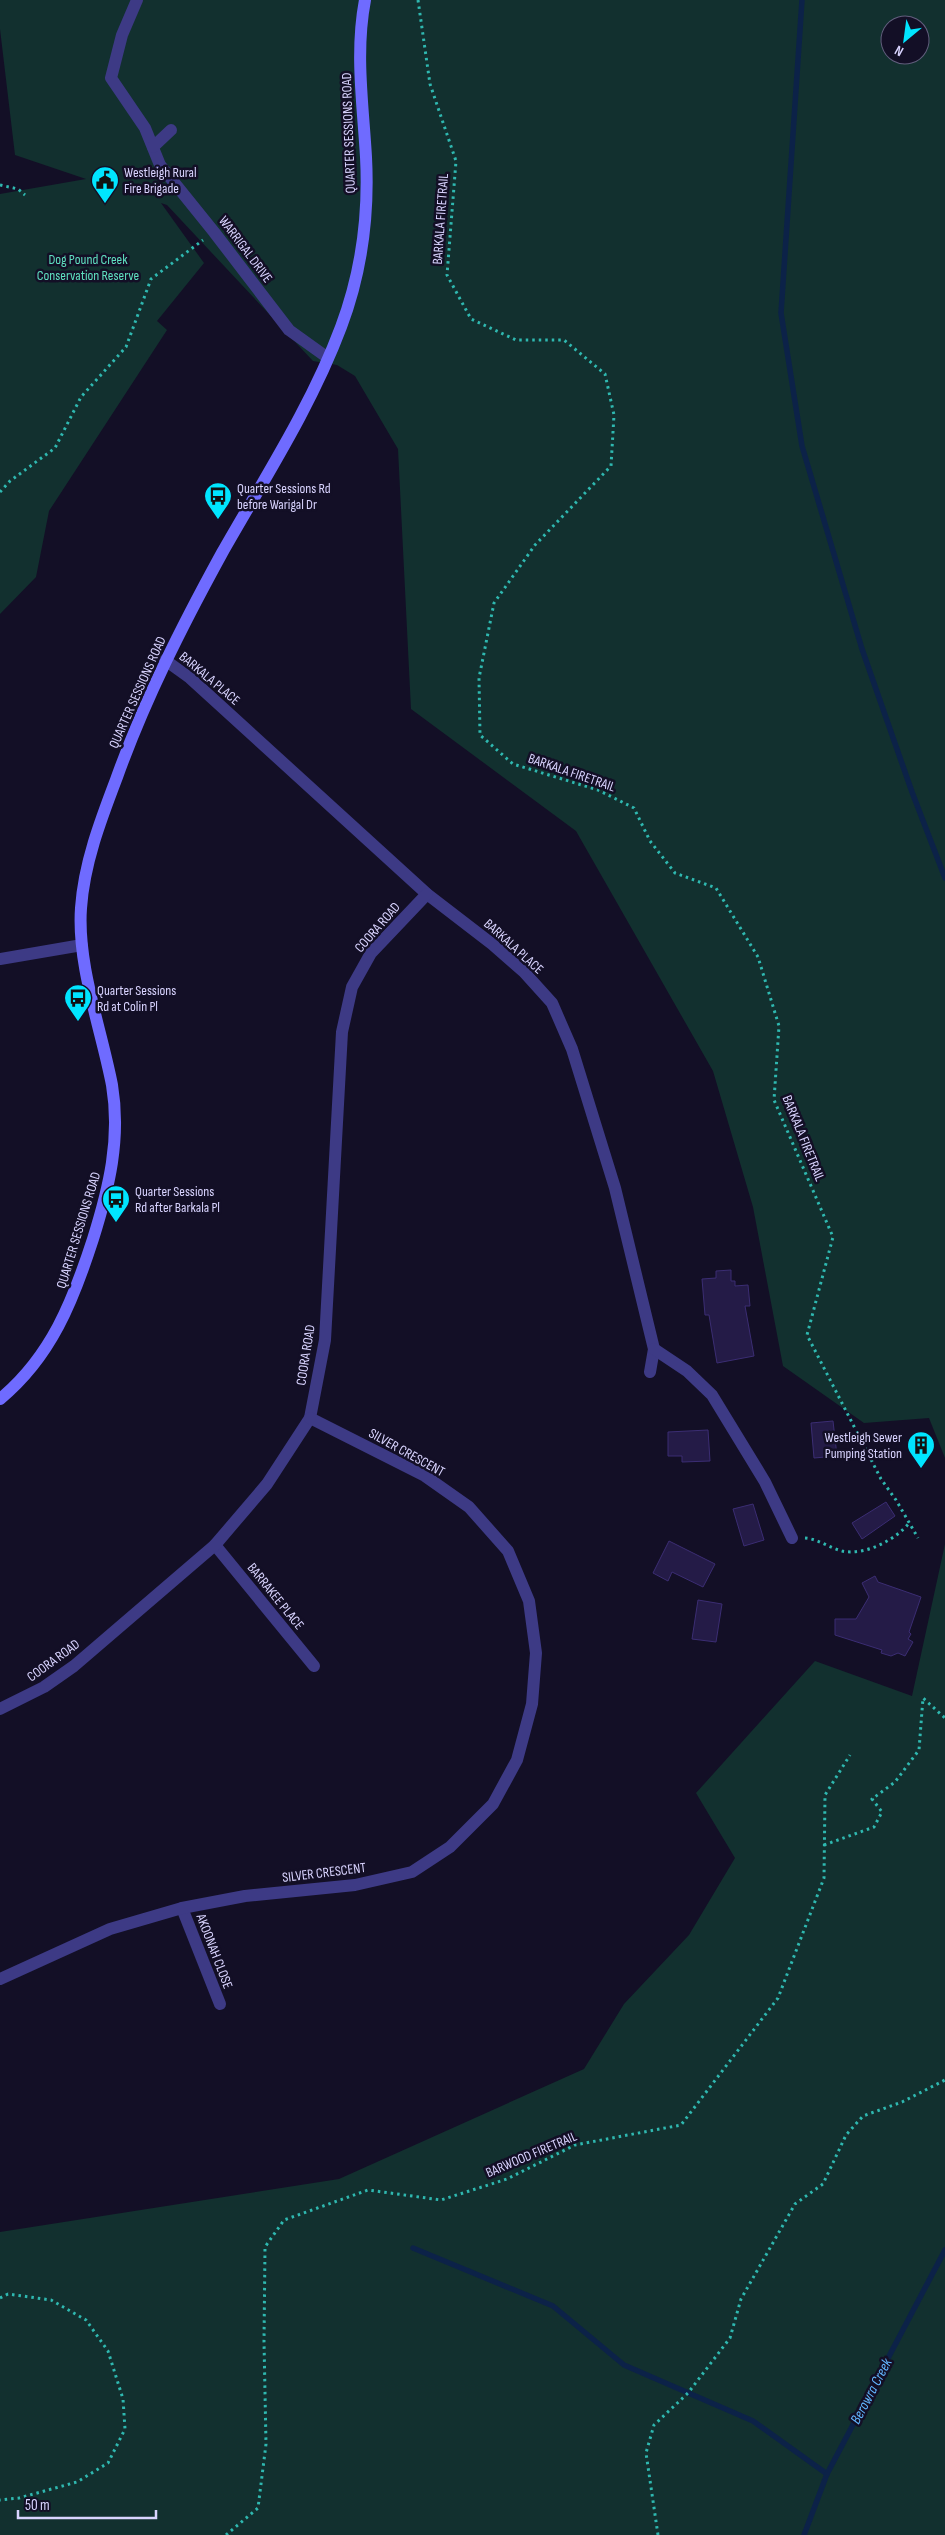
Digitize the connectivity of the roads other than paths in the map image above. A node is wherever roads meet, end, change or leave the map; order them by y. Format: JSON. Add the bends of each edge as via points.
{"nodes":[{"id":1,"x":137,"y":0,"type":"edge"},
{"id":2,"x":366,"y":0,"type":"edge"},
{"id":3,"x":171,"y":130,"type":"dead end"},
{"id":4,"x":153,"y":147,"type":"junction"},
{"id":5,"x":328,"y":358,"type":"junction"},
{"id":6,"x":165,"y":660,"type":"junction"},
{"id":7,"x":427,"y":894,"type":"junction"},
{"id":8,"x":82,"y":945,"type":"junction"},
{"id":9,"x":0,"y":959,"type":"edge"},
{"id":10,"x":654,"y":1349,"type":"junction"},
{"id":11,"x":650,"y":1372,"type":"dead end"},
{"id":12,"x":0,"y":1399,"type":"edge"},
{"id":13,"x":310,"y":1418,"type":"junction"},
{"id":14,"x":792,"y":1538,"type":"road end"},
{"id":15,"x":215,"y":1545,"type":"junction"},
{"id":16,"x":314,"y":1666,"type":"dead end"},
{"id":17,"x":0,"y":1709,"type":"edge"},
{"id":18,"x":182,"y":1908,"type":"junction"},
{"id":19,"x":0,"y":1979,"type":"edge"},
{"id":20,"x":220,"y":2004,"type":"dead end"}],
"edges":[{"from":1,"to":4,"type":"street","name":"WARRIGAL DRIVE","via":[[122,35],[111,78],[145,128]]},
{"from":2,"to":5,"type":"main road","name":"QUARTER SESSIONS ROAD","via":[[360,68],[366,161],[363,235],[350,296]]},
{"from":3,"to":4,"type":"street"},
{"from":4,"to":5,"type":"street","name":"WARRIGAL DRIVE","via":[[160,165],[289,330]]},
{"from":5,"to":6,"type":"main road","name":"QUARTER SESSIONS ROAD","via":[[274,464]]},
{"from":6,"to":7,"type":"street","name":"BARKALA PLACE","via":[[190,678]]},
{"from":6,"to":8,"type":"main road","name":"QUARTER SESSIONS ROAD","via":[[129,744],[91,852],[81,907]]},
{"from":7,"to":10,"type":"street","name":"BARKALA PLACE","via":[[492,944],[552,1003],[572,1049],[615,1188]]},
{"from":7,"to":13,"type":"street","name":"COORA ROAD","via":[[371,953],[352,987],[342,1032],[325,1340]]},
{"from":8,"to":9,"type":"street"},
{"from":8,"to":12,"type":"main road","name":"QUARTER SESSIONS ROAD","via":[[112,1089],[116,1142],[108,1191],[80,1279],[58,1330],[33,1366]]},
{"from":10,"to":11,"type":"street","name":"BARKALA PLACE"},
{"from":10,"to":14,"type":"street","via":[[688,1371],[712,1395],[766,1482]]},
{"from":13,"to":15,"type":"street","name":"COORA ROAD","via":[[267,1484]]},
{"from":13,"to":18,"type":"street","name":"SILVER CRESCENT","via":[[425,1476],[469,1507],[508,1551],[529,1600],[536,1653],[529,1714],[517,1760],[493,1804],[450,1847],[412,1872],[355,1885],[245,1896]]},
{"from":15,"to":16,"type":"street","name":"BARRAKEE PLACE"},
{"from":15,"to":17,"type":"street","name":"COORA ROAD","via":[[74,1666],[44,1687]]},
{"from":18,"to":19,"type":"street","name":"SILVER CRESCENT","via":[[110,1929]]},
{"from":18,"to":20,"type":"street","name":"AKOONAH CLOSE"}]}
